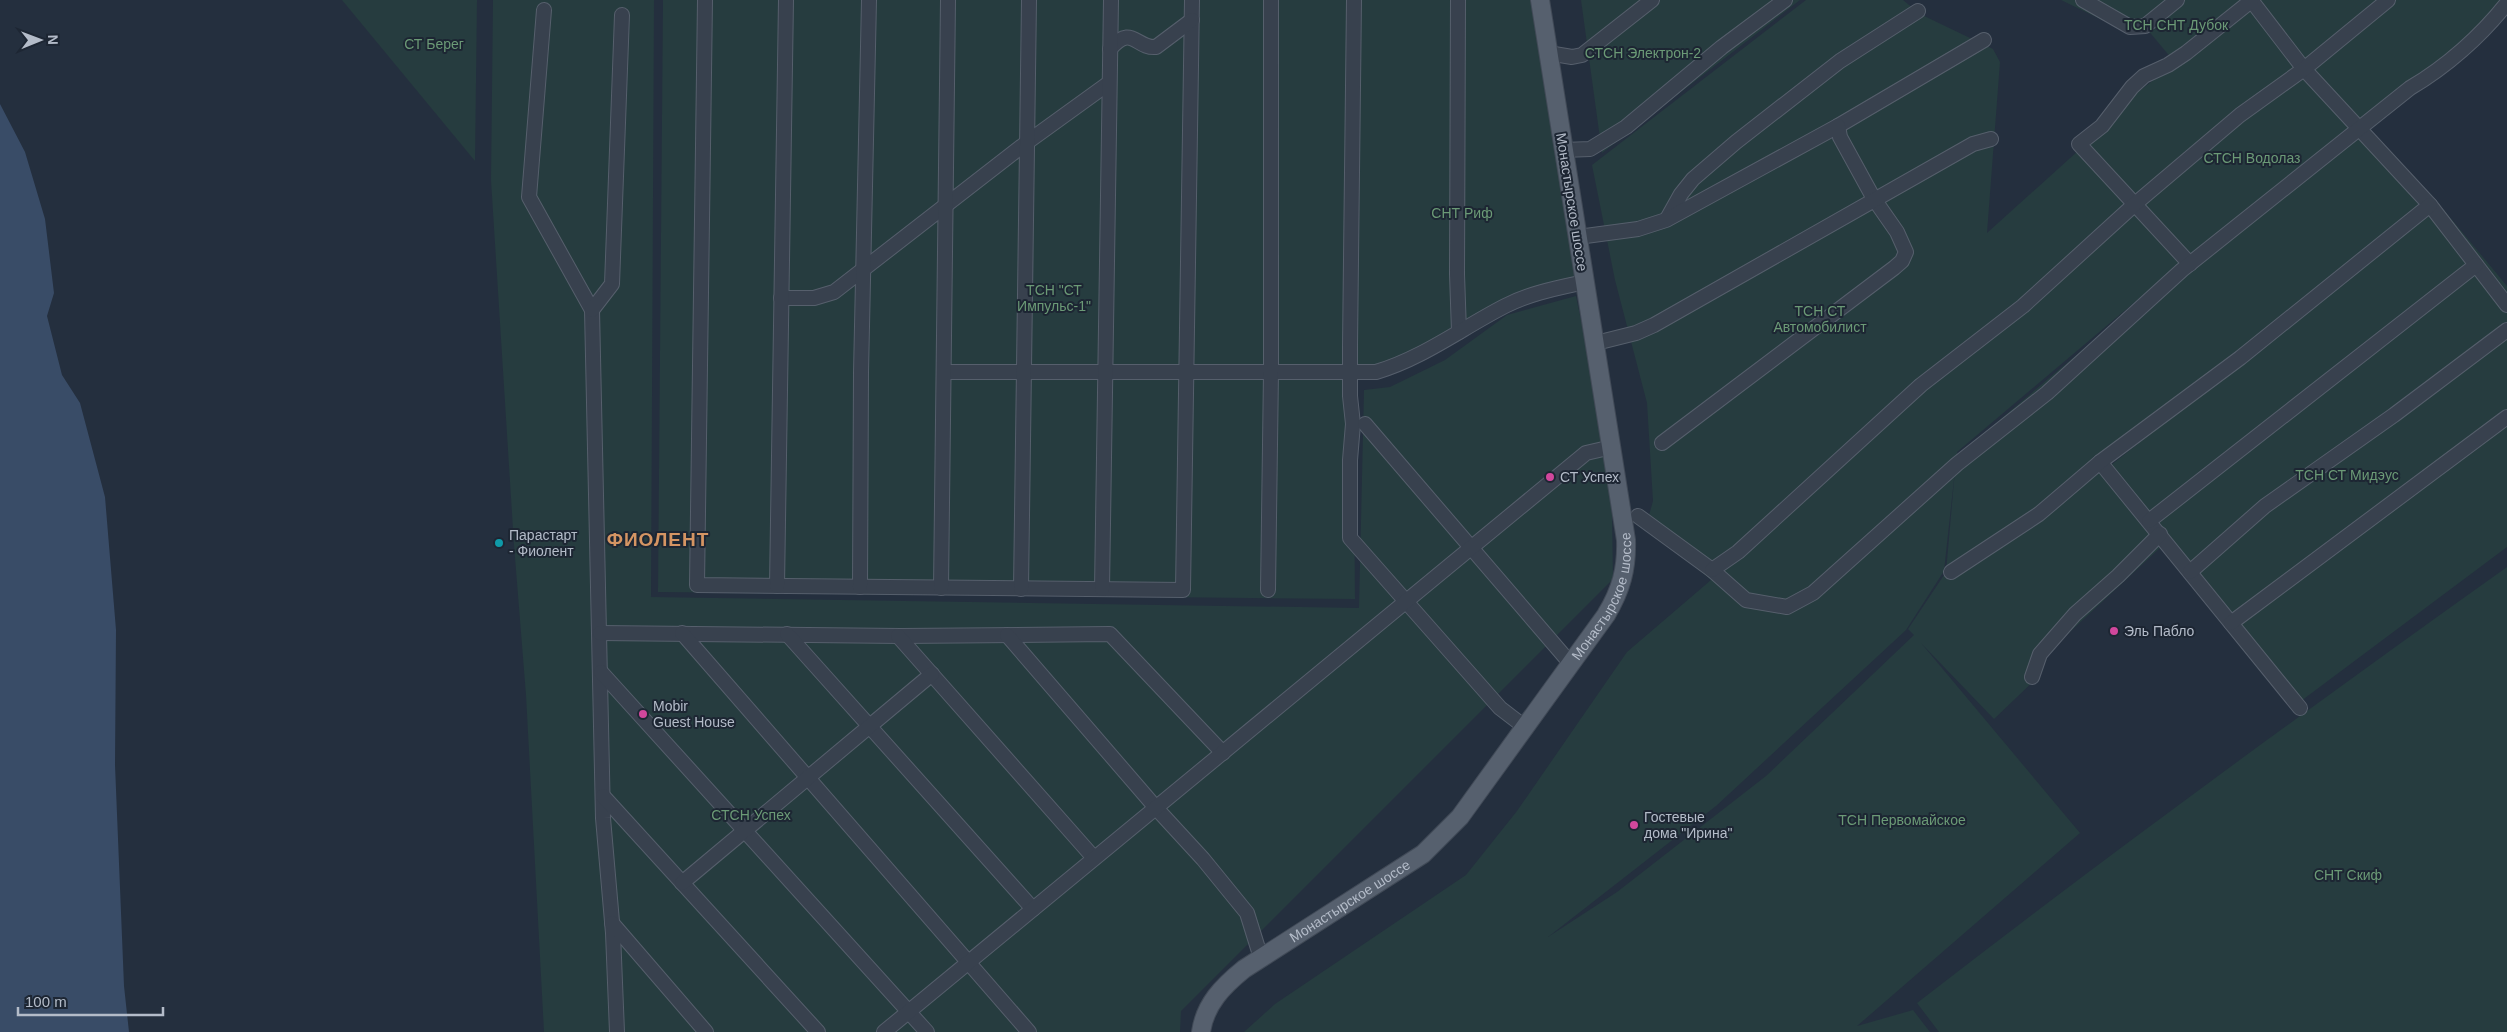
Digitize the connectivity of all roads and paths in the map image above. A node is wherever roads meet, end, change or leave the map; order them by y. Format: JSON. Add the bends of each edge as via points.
{"nodes":[{"id":1,"x":705,"y":0,"type":"edge"},
{"id":2,"x":786,"y":0,"type":"edge"},
{"id":3,"x":869,"y":0,"type":"edge"},
{"id":4,"x":948,"y":0,"type":"edge"},
{"id":5,"x":1029,"y":0,"type":"edge"},
{"id":6,"x":1111,"y":0,"type":"edge"},
{"id":7,"x":1192,"y":0,"type":"edge"},
{"id":8,"x":1272,"y":0,"type":"edge"},
{"id":9,"x":1354,"y":0,"type":"edge"},
{"id":10,"x":1363,"y":0,"type":"edge"},
{"id":11,"x":1458,"y":0,"type":"edge"},
{"id":12,"x":1540,"y":0,"type":"edge"},
{"id":13,"x":1652,"y":0,"type":"edge"},
{"id":14,"x":1785,"y":0,"type":"edge"},
{"id":15,"x":2083,"y":0,"type":"edge"},
{"id":16,"x":2177,"y":0,"type":"edge"},
{"id":17,"x":2251,"y":0,"type":"edge"},
{"id":18,"x":2388,"y":0,"type":"edge"},
{"id":19,"x":2507,"y":3,"type":"edge"},
{"id":20,"x":544,"y":10,"type":"dead end"},
{"id":21,"x":1918,"y":11,"type":"dead end"},
{"id":22,"x":622,"y":14,"type":"dead end"},
{"id":23,"x":1192,"y":20,"type":"junction"},
{"id":24,"x":1984,"y":40,"type":"dead end"},
{"id":25,"x":1110,"y":49,"type":"junction"},
{"id":26,"x":1548,"y":53,"type":"junction"},
{"id":27,"x":2304,"y":69,"type":"junction"},
{"id":28,"x":1109,"y":82,"type":"junction"},
{"id":29,"x":1838,"y":126,"type":"junction"},
{"id":30,"x":2359,"y":130,"type":"junction"},
{"id":31,"x":1991,"y":139,"type":"dead end"},
{"id":32,"x":1026,"y":143,"type":"junction"},
{"id":33,"x":1564,"y":150,"type":"junction"},
{"id":34,"x":1874,"y":199,"type":"junction"},
{"id":35,"x":2135,"y":204,"type":"junction"},
{"id":36,"x":2430,"y":205,"type":"junction"},
{"id":37,"x":946,"y":207,"type":"junction"},
{"id":38,"x":1666,"y":220,"type":"junction"},
{"id":39,"x":1578,"y":237,"type":"junction"},
{"id":40,"x":2190,"y":264,"type":"junction"},
{"id":41,"x":2476,"y":265,"type":"junction"},
{"id":42,"x":863,"y":270,"type":"junction"},
{"id":43,"x":1585,"y":282,"type":"junction"},
{"id":44,"x":781,"y":298,"type":"junction"},
{"id":45,"x":2507,"y":305,"type":"edge"},
{"id":46,"x":592,"y":310,"type":"junction"},
{"id":47,"x":2507,"y":330,"type":"edge"},
{"id":48,"x":1459,"y":332,"type":"junction"},
{"id":49,"x":1596,"y":343,"type":"junction"},
{"id":50,"x":1350,"y":346,"type":"junction"},
{"id":51,"x":944,"y":372,"type":"junction"},
{"id":52,"x":1024,"y":372,"type":"junction"},
{"id":53,"x":1105,"y":372,"type":"junction"},
{"id":54,"x":1187,"y":372,"type":"junction"},
{"id":55,"x":1271,"y":372,"type":"junction"},
{"id":56,"x":1350,"y":374,"type":"junction"},
{"id":57,"x":2507,"y":417,"type":"edge"},
{"id":58,"x":1365,"y":424,"type":"dead end"},
{"id":59,"x":1662,"y":444,"type":"dead end"},
{"id":60,"x":1612,"y":447,"type":"junction"},
{"id":61,"x":2100,"y":462,"type":"junction"},
{"id":62,"x":1638,"y":516,"type":"dead end"},
{"id":63,"x":2149,"y":521,"type":"junction"},
{"id":64,"x":2160,"y":534,"type":"junction"},
{"id":65,"x":1471,"y":548,"type":"junction"},
{"id":66,"x":1712,"y":570,"type":"junction"},
{"id":67,"x":1951,"y":572,"type":"dead end"},
{"id":68,"x":2190,"y":572,"type":"junction"},
{"id":69,"x":777,"y":586,"type":"junction"},
{"id":70,"x":860,"y":587,"type":"junction"},
{"id":71,"x":941,"y":588,"type":"junction"},
{"id":72,"x":1021,"y":589,"type":"junction"},
{"id":73,"x":1102,"y":589,"type":"junction"},
{"id":74,"x":1268,"y":590,"type":"dead end"},
{"id":75,"x":1408,"y":602,"type":"junction"},
{"id":76,"x":2231,"y":623,"type":"junction"},
{"id":77,"x":600,"y":633,"type":"junction"},
{"id":78,"x":682,"y":633,"type":"junction"},
{"id":79,"x":787,"y":634,"type":"junction"},
{"id":80,"x":1007,"y":635,"type":"junction"},
{"id":81,"x":898,"y":636,"type":"junction"},
{"id":82,"x":1571,"y":664,"type":"junction"},
{"id":83,"x":601,"y":672,"type":"junction"},
{"id":84,"x":932,"y":674,"type":"junction"},
{"id":85,"x":2032,"y":677,"type":"dead end"},
{"id":86,"x":2300,"y":708,"type":"dead end"},
{"id":87,"x":869,"y":726,"type":"junction"},
{"id":88,"x":1526,"y":728,"type":"junction"},
{"id":89,"x":1223,"y":753,"type":"junction"},
{"id":90,"x":807,"y":777,"type":"junction"},
{"id":91,"x":603,"y":796,"type":"junction"},
{"id":92,"x":1157,"y":809,"type":"junction"},
{"id":93,"x":743,"y":831,"type":"junction"},
{"id":94,"x":1094,"y":858,"type":"junction"},
{"id":95,"x":682,"y":883,"type":"junction"},
{"id":96,"x":1032,"y":909,"type":"junction"},
{"id":97,"x":612,"y":923,"type":"junction"},
{"id":98,"x":1261,"y":958,"type":"junction"},
{"id":99,"x":969,"y":963,"type":"junction"},
{"id":100,"x":910,"y":1012,"type":"junction"},
{"id":101,"x":617,"y":1032,"type":"edge"},
{"id":102,"x":706,"y":1032,"type":"edge"},
{"id":103,"x":818,"y":1032,"type":"edge"},
{"id":104,"x":884,"y":1032,"type":"edge"},
{"id":105,"x":927,"y":1032,"type":"edge"},
{"id":106,"x":1029,"y":1032,"type":"edge"},
{"id":107,"x":1200,"y":1032,"type":"edge"}],
"edges":[{"from":1,"to":69,"type":"street","via":[[697,585]]},
{"from":2,"to":44,"type":"street"},
{"from":3,"to":42,"type":"street"},
{"from":4,"to":37,"type":"street"},
{"from":5,"to":32,"type":"street"},
{"from":6,"to":25,"type":"street"},
{"from":7,"to":23,"type":"street"},
{"from":8,"to":55,"type":"street"},
{"from":9,"to":50,"type":"street"},
{"from":10,"to":50,"type":"street","via":[[1359,341]]},
{"from":11,"to":48,"type":"street"},
{"from":12,"to":26,"type":"main road","name":"Монастырское шоссе"},
{"from":13,"to":26,"type":"street","via":[[1582,55],[1572,57]]},
{"from":14,"to":33,"type":"street","via":[[1620,131],[1590,149]]},
{"from":15,"to":16,"type":"street","via":[[2130,27],[2145,26]]},
{"from":17,"to":27,"type":"street"},
{"from":17,"to":35,"type":"street","via":[[2186,53],[2144,76],[2102,126],[2079,144]]},
{"from":18,"to":27,"type":"street"},
{"from":19,"to":30,"type":"street","via":[[2491,23],[2432,75],[2410,88]]},
{"from":20,"to":46,"type":"street","via":[[529,197]]},
{"from":21,"to":38,"type":"street","via":[[1840,61],[1736,142],[1693,179]]},
{"from":22,"to":46,"type":"street","via":[[612,284]]},
{"from":23,"to":25,"type":"street","via":[[1156,47],[1150,48],[1134,38],[1124,38]]},
{"from":23,"to":54,"type":"street"},
{"from":24,"to":29,"type":"street"},
{"from":25,"to":28,"type":"street"},
{"from":26,"to":33,"type":"main road","name":"Монастырское шоссе"},
{"from":27,"to":30,"type":"street"},
{"from":27,"to":35,"type":"street","via":[[2240,116]]},
{"from":28,"to":32,"type":"street"},
{"from":28,"to":53,"type":"street"},
{"from":29,"to":34,"type":"street","via":[[1840,137]]},
{"from":29,"to":38,"type":"street"},
{"from":30,"to":36,"type":"street"},
{"from":30,"to":40,"type":"street"},
{"from":31,"to":34,"type":"street","via":[[1973,144]]},
{"from":32,"to":37,"type":"street"},
{"from":32,"to":52,"type":"street"},
{"from":33,"to":39,"type":"main road","name":"Монастырское шоссе"},
{"from":34,"to":49,"type":"street","via":[[1660,322],[1636,333]]},
{"from":34,"to":59,"type":"street","via":[[1897,232],[1906,252],[1902,261]]},
{"from":35,"to":40,"type":"street"},
{"from":35,"to":66,"type":"street","via":[[2022,306],[1921,385],[1738,552]]},
{"from":36,"to":41,"type":"street"},
{"from":36,"to":61,"type":"street","via":[[2240,358]]},
{"from":37,"to":42,"type":"street"},
{"from":37,"to":51,"type":"street"},
{"from":38,"to":39,"type":"street","via":[[1638,229]]},
{"from":39,"to":43,"type":"main road","name":"Монастырское шоссе"},
{"from":40,"to":66,"type":"street","via":[[2047,393],[1957,464],[1813,593],[1787,607],[1746,600]]},
{"from":41,"to":45,"type":"street"},
{"from":41,"to":63,"type":"street"},
{"from":42,"to":44,"type":"street","via":[[828,296]]},
{"from":42,"to":70,"type":"street"},
{"from":43,"to":48,"type":"street","via":[[1532,294]]},
{"from":43,"to":49,"type":"main road","name":"Монастырское шоссе"},
{"from":44,"to":69,"type":"street"},
{"from":46,"to":77,"type":"street"},
{"from":47,"to":68,"type":"street","via":[[2265,506]]},
{"from":48,"to":56,"type":"street","via":[[1394,367]]},
{"from":49,"to":60,"type":"main road","name":"Монастырское шоссе"},
{"from":50,"to":56,"type":"street"},
{"from":51,"to":52,"type":"street"},
{"from":51,"to":71,"type":"street"},
{"from":52,"to":53,"type":"street"},
{"from":52,"to":72,"type":"street"},
{"from":53,"to":54,"type":"street"},
{"from":53,"to":73,"type":"street"},
{"from":54,"to":55,"type":"street"},
{"from":54,"to":73,"type":"street","via":[[1183,590]]},
{"from":55,"to":56,"type":"street"},
{"from":55,"to":74,"type":"street"},
{"from":56,"to":75,"type":"street","via":[[1353,424],[1350,538]]},
{"from":57,"to":76,"type":"street"},
{"from":58,"to":65,"type":"street"},
{"from":60,"to":65,"type":"street","via":[[1586,454]]},
{"from":60,"to":82,"type":"main road","name":"Монастырское шоссе","via":[[1626,540],[1626,566],[1616,598]]},
{"from":61,"to":63,"type":"street"},
{"from":61,"to":67,"type":"street","via":[[2039,514]]},
{"from":62,"to":66,"type":"street"},
{"from":63,"to":64,"type":"street"},
{"from":64,"to":68,"type":"street"},
{"from":64,"to":85,"type":"street","via":[[2063,628],[2040,654]]},
{"from":65,"to":75,"type":"street"},
{"from":65,"to":82,"type":"street"},
{"from":68,"to":76,"type":"street"},
{"from":69,"to":70,"type":"street"},
{"from":70,"to":71,"type":"street"},
{"from":71,"to":72,"type":"street"},
{"from":72,"to":73,"type":"street"},
{"from":75,"to":88,"type":"street","via":[[1500,708]]},
{"from":75,"to":89,"type":"street"},
{"from":76,"to":86,"type":"street"},
{"from":77,"to":78,"type":"street"},
{"from":77,"to":83,"type":"street"},
{"from":78,"to":79,"type":"street"},
{"from":78,"to":90,"type":"street"},
{"from":79,"to":81,"type":"street"},
{"from":79,"to":87,"type":"street"},
{"from":80,"to":81,"type":"street"},
{"from":80,"to":89,"type":"street","via":[[1110,634]]},
{"from":80,"to":92,"type":"street"},
{"from":81,"to":84,"type":"street"},
{"from":82,"to":88,"type":"main road","name":"Монастырское шоссе"},
{"from":83,"to":91,"type":"street"},
{"from":83,"to":93,"type":"street"},
{"from":84,"to":87,"type":"street"},
{"from":84,"to":94,"type":"street"},
{"from":87,"to":90,"type":"street"},
{"from":87,"to":96,"type":"street"},
{"from":88,"to":98,"type":"main road","name":"Монастырское шоссе","via":[[1460,817],[1423,854]]},
{"from":89,"to":92,"type":"street"},
{"from":90,"to":93,"type":"street"},
{"from":90,"to":99,"type":"street"},
{"from":91,"to":95,"type":"street"},
{"from":91,"to":97,"type":"street"},
{"from":92,"to":94,"type":"street"},
{"from":92,"to":98,"type":"street","via":[[1247,913]]},
{"from":93,"to":95,"type":"street"},
{"from":93,"to":100,"type":"street"},
{"from":94,"to":96,"type":"street"},
{"from":95,"to":103,"type":"street"},
{"from":96,"to":99,"type":"street"},
{"from":97,"to":101,"type":"street"},
{"from":97,"to":102,"type":"street"},
{"from":98,"to":107,"type":"main road","name":"Монастырское шоссе","via":[[1223,985],[1210,1005]]},
{"from":99,"to":100,"type":"street"},
{"from":99,"to":106,"type":"street"},
{"from":100,"to":104,"type":"street"},
{"from":100,"to":105,"type":"street"}]}
